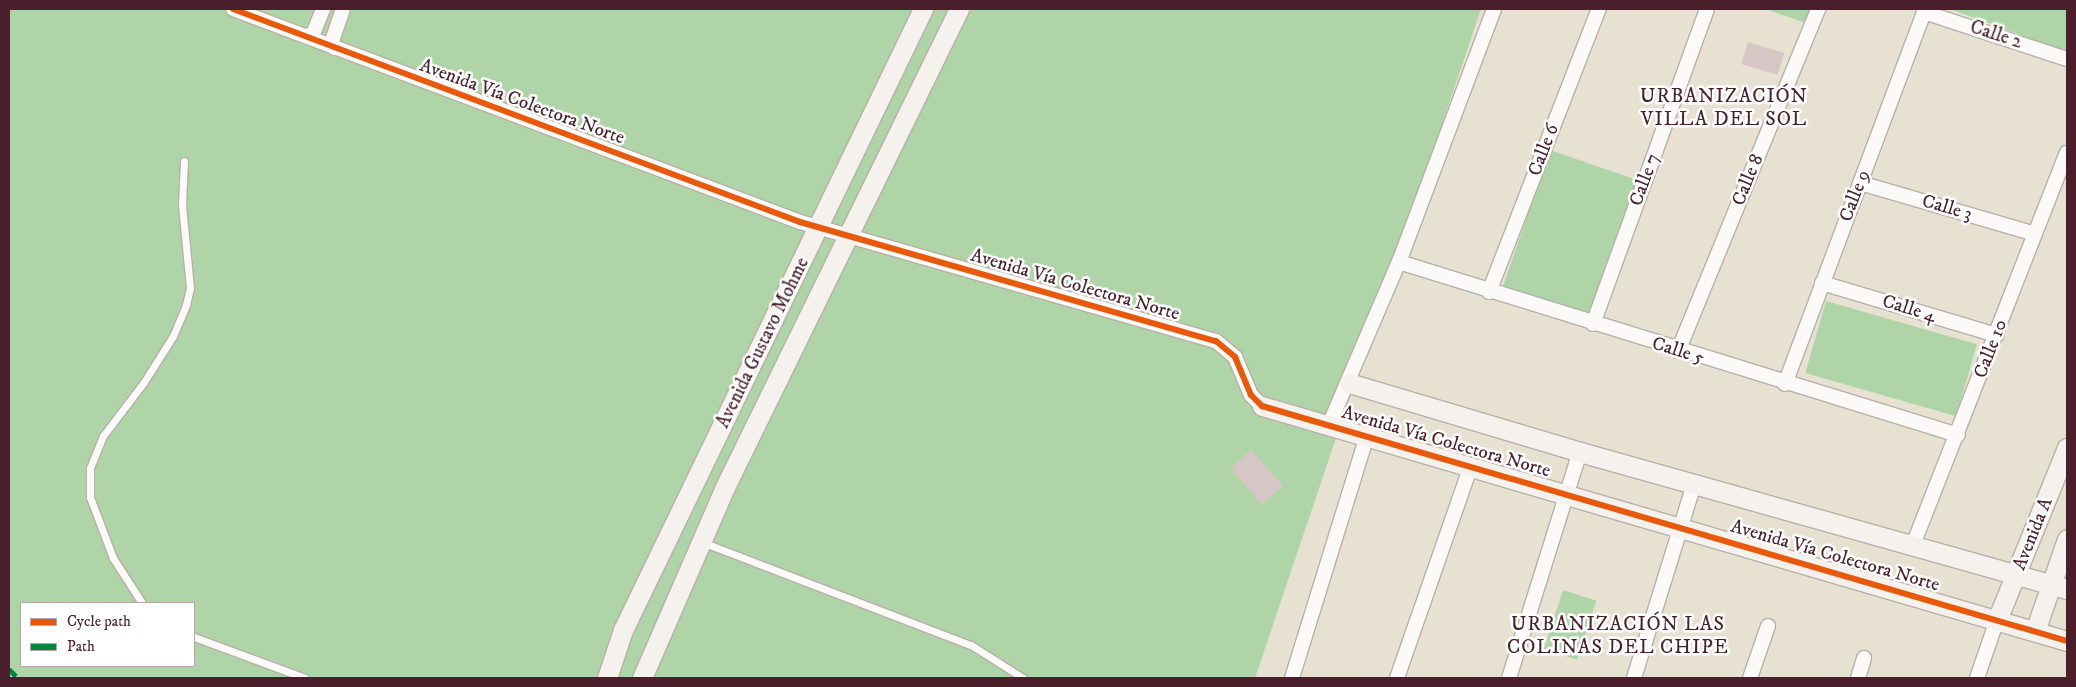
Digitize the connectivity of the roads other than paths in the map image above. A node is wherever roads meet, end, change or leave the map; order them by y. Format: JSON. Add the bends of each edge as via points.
{"nodes":[{"id":1,"x":233,"y":9,"type":"edge"},
{"id":2,"x":323,"y":9,"type":"edge"},
{"id":3,"x":343,"y":9,"type":"edge"},
{"id":4,"x":923,"y":9,"type":"edge"},
{"id":5,"x":959,"y":9,"type":"edge"},
{"id":6,"x":1494,"y":9,"type":"edge"},
{"id":7,"x":1599,"y":9,"type":"edge"},
{"id":8,"x":1707,"y":9,"type":"edge"},
{"id":9,"x":1818,"y":9,"type":"edge"},
{"id":10,"x":1925,"y":10,"type":"edge"},
{"id":11,"x":306,"y":36,"type":"junction"},
{"id":12,"x":334,"y":48,"type":"junction"},
{"id":13,"x":2067,"y":58,"type":"edge"},
{"id":14,"x":2067,"y":152,"type":"edge"},
{"id":15,"x":184,"y":161,"type":"dead end"},
{"id":16,"x":1860,"y":183,"type":"junction"},
{"id":17,"x":818,"y":228,"type":"junction"},
{"id":18,"x":2035,"y":234,"type":"junction"},
{"id":19,"x":848,"y":236,"type":"junction"},
{"id":20,"x":1399,"y":262,"type":"junction"},
{"id":21,"x":1822,"y":283,"type":"junction"},
{"id":22,"x":1489,"y":292,"type":"junction"},
{"id":23,"x":1593,"y":324,"type":"junction"},
{"id":24,"x":1996,"y":335,"type":"junction"},
{"id":25,"x":1678,"y":351,"type":"junction"},
{"id":26,"x":1349,"y":383,"type":"junction"},
{"id":27,"x":1785,"y":384,"type":"junction"},
{"id":28,"x":1262,"y":406,"type":"joint"},
{"id":29,"x":1329,"y":425,"type":"junction"},
{"id":30,"x":1367,"y":436,"type":"junction"},
{"id":31,"x":1958,"y":436,"type":"junction"},
{"id":32,"x":2067,"y":448,"type":"edge"},
{"id":33,"x":1580,"y":452,"type":"junction"},
{"id":34,"x":1471,"y":466,"type":"junction"},
{"id":35,"x":1694,"y":484,"type":"junction"},
{"id":36,"x":1567,"y":492,"type":"junction"},
{"id":37,"x":1680,"y":527,"type":"junction"},
{"id":38,"x":2067,"y":539,"type":"edge"},
{"id":39,"x":701,"y":542,"type":"junction"},
{"id":40,"x":1914,"y":545,"type":"junction"},
{"id":41,"x":2017,"y":575,"type":"junction"},
{"id":42,"x":2059,"y":587,"type":"edge"},
{"id":43,"x":141,"y":602,"type":"edge"},
{"id":44,"x":1997,"y":620,"type":"junction"},
{"id":45,"x":1768,"y":626,"type":"dead end"},
{"id":46,"x":2035,"y":631,"type":"junction"},
{"id":47,"x":195,"y":637,"type":"edge"},
{"id":48,"x":2067,"y":641,"type":"edge"},
{"id":49,"x":1864,"y":658,"type":"dead end"},
{"id":50,"x":306,"y":678,"type":"edge"},
{"id":51,"x":607,"y":678,"type":"edge"},
{"id":52,"x":642,"y":678,"type":"edge"},
{"id":53,"x":1023,"y":678,"type":"edge"},
{"id":54,"x":1292,"y":678,"type":"edge"},
{"id":55,"x":1398,"y":678,"type":"edge"},
{"id":56,"x":1510,"y":678,"type":"edge"},
{"id":57,"x":1634,"y":678,"type":"edge"},
{"id":58,"x":1750,"y":678,"type":"edge"},
{"id":59,"x":1858,"y":678,"type":"edge"},
{"id":60,"x":1977,"y":678,"type":"edge"}],
"edges":[{"from":1,"to":11,"type":"street","name":"Avenida Vía Colectora Norte"},
{"from":2,"to":11,"type":"street","via":[[313,34]]},
{"from":3,"to":12,"type":"street","via":[[332,41]]},
{"from":4,"to":17,"type":"street","name":"Avenida Gustavo Mohme"},
{"from":5,"to":19,"type":"street","name":"Avenida Gustavo Mohme"},
{"from":6,"to":20,"type":"street"},
{"from":7,"to":22,"type":"street","name":"Calle 6"},
{"from":8,"to":23,"type":"street","name":"Calle 7"},
{"from":9,"to":25,"type":"street","name":"Calle 8"},
{"from":10,"to":13,"type":"street","name":"Calle 2"},
{"from":10,"to":16,"type":"street","name":"Calle 9"},
{"from":11,"to":12,"type":"street","name":"Avenida Vía Colectora Norte"},
{"from":12,"to":17,"type":"street","name":"Avenida Vía Colectora Norte"},
{"from":14,"to":18,"type":"street","name":"Calle 10"},
{"from":15,"to":43,"type":"lane","via":[[182,205],[190,288],[186,305],[173,336],[149,374],[103,436],[90,468],[90,498],[113,558]]},
{"from":16,"to":18,"type":"street","name":"Calle 3"},
{"from":16,"to":21,"type":"street","name":"Calle 9"},
{"from":17,"to":19,"type":"street","name":"Avenida Vía Colectora Norte"},
{"from":17,"to":51,"type":"street","name":"Avenida Gustavo Mohme","via":[[623,630]]},
{"from":18,"to":24,"type":"street","name":"Calle 10"},
{"from":19,"to":28,"type":"street","name":"Avenida Vía Colectora Norte","via":[[1216,341],[1235,357],[1251,395]]},
{"from":19,"to":39,"type":"street","name":"Avenida Gustavo Mohme"},
{"from":20,"to":22,"type":"street","name":"Calle 5"},
{"from":20,"to":26,"type":"street"},
{"from":21,"to":24,"type":"street","name":"Calle 4"},
{"from":21,"to":27,"type":"street","name":"Calle 9"},
{"from":22,"to":23,"type":"street","name":"Calle 5"},
{"from":23,"to":25,"type":"street","name":"Calle 5"},
{"from":24,"to":31,"type":"street","name":"Calle 10"},
{"from":25,"to":27,"type":"street","name":"Calle 5"},
{"from":26,"to":29,"type":"street"},
{"from":26,"to":33,"type":"street","name":"Avenida Vía Colectora Norte"},
{"from":27,"to":31,"type":"street","name":"Calle 5"},
{"from":28,"to":29,"type":"street","name":"Avenida Vía Colectora Norte"},
{"from":29,"to":30,"type":"street","name":"Avenida Vía Colectora Norte"},
{"from":30,"to":34,"type":"street","name":"Avenida Vía Colectora Norte"},
{"from":30,"to":54,"type":"street"},
{"from":31,"to":40,"type":"street","name":"Calle 10"},
{"from":32,"to":41,"type":"street","name":"Avenida A"},
{"from":33,"to":35,"type":"street","name":"Avenida Vía Colectora Norte"},
{"from":33,"to":36,"type":"street"},
{"from":34,"to":36,"type":"street","name":"Avenida Vía Colectora Norte"},
{"from":34,"to":55,"type":"street"},
{"from":35,"to":37,"type":"street"},
{"from":35,"to":40,"type":"street","name":"Avenida Vía Colectora Norte"},
{"from":36,"to":37,"type":"street","name":"Avenida Vía Colectora Norte"},
{"from":36,"to":56,"type":"street"},
{"from":37,"to":44,"type":"street","name":"Avenida Vía Colectora Norte"},
{"from":37,"to":57,"type":"street"},
{"from":38,"to":42,"type":"street","name":"Avenida A"},
{"from":39,"to":52,"type":"street","name":"Avenida Gustavo Mohme"},
{"from":39,"to":53,"type":"lane","via":[[970,645]]},
{"from":40,"to":41,"type":"street","name":"Avenida Vía Colectora Norte"},
{"from":41,"to":42,"type":"street","name":"Avenida Vía Colectora Norte"},
{"from":41,"to":44,"type":"street","name":"Avenida A"},
{"from":42,"to":46,"type":"street","name":"Avenida A"},
{"from":44,"to":46,"type":"street","name":"Avenida Vía Colectora Norte"},
{"from":44,"to":60,"type":"street"},
{"from":45,"to":58,"type":"street"},
{"from":46,"to":48,"type":"street","name":"Avenida Vía Colectora Norte"},
{"from":47,"to":50,"type":"lane"},
{"from":49,"to":59,"type":"street"}]}
